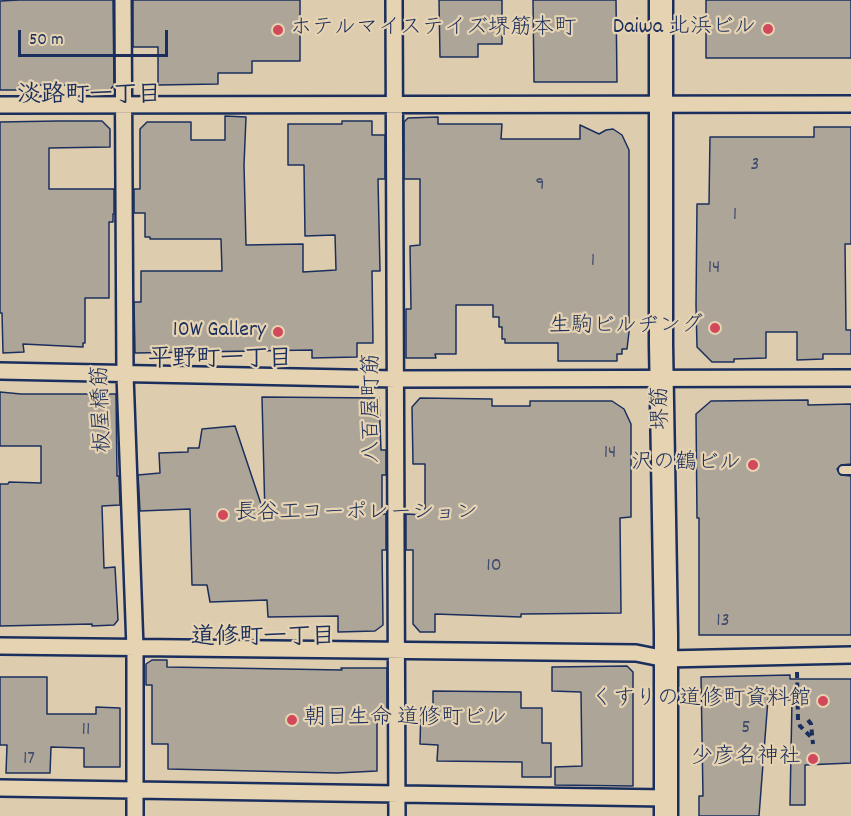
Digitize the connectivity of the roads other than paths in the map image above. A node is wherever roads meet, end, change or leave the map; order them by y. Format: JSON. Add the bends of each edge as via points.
{"nodes":[{"id":1,"x":123,"y":0,"type":"edge"},
{"id":2,"x":394,"y":0,"type":"edge"},
{"id":3,"x":660,"y":0,"type":"edge"},
{"id":4,"x":124,"y":104,"type":"junction"},
{"id":5,"x":395,"y":104,"type":"junction"},
{"id":6,"x":851,"y":104,"type":"edge"},
{"id":7,"x":0,"y":105,"type":"edge"},
{"id":8,"x":662,"y":105,"type":"junction"},
{"id":9,"x":0,"y":371,"type":"edge"},
{"id":10,"x":124,"y":375,"type":"junction"},
{"id":11,"x":851,"y":378,"type":"edge"},
{"id":12,"x":396,"y":379,"type":"junction"},
{"id":13,"x":663,"y":379,"type":"junction"},
{"id":14,"x":0,"y":646,"type":"edge"},
{"id":15,"x":135,"y":648,"type":"junction"},
{"id":16,"x":397,"y":649,"type":"junction"},
{"id":17,"x":851,"y":655,"type":"edge"},
{"id":18,"x":666,"y":658,"type":"junction"},
{"id":19,"x":0,"y":788,"type":"edge"},
{"id":20,"x":136,"y":790,"type":"junction"},
{"id":21,"x":398,"y":794,"type":"junction"},
{"id":22,"x":666,"y":807,"type":"edge"},
{"id":23,"x":135,"y":816,"type":"edge"},
{"id":24,"x":398,"y":816,"type":"edge"}],
"edges":[{"from":1,"to":4,"type":"street","name":"板屋橋筋"},
{"from":2,"to":5,"type":"street","name":"八百屋町筋"},
{"from":3,"to":8,"type":"main road","name":"堺筋"},
{"from":4,"to":5,"type":"street"},
{"from":4,"to":7,"type":"street"},
{"from":4,"to":10,"type":"street","name":"板屋橋筋"},
{"from":5,"to":8,"type":"street"},
{"from":5,"to":12,"type":"street","name":"八百屋町筋"},
{"from":6,"to":8,"type":"street"},
{"from":8,"to":13,"type":"main road","name":"堺筋"},
{"from":9,"to":10,"type":"street"},
{"from":10,"to":12,"type":"street"},
{"from":10,"to":15,"type":"street","name":"板屋橋筋"},
{"from":11,"to":13,"type":"street"},
{"from":12,"to":13,"type":"street"},
{"from":12,"to":16,"type":"street","name":"八百屋町筋"},
{"from":13,"to":18,"type":"main road","name":"堺筋"},
{"from":14,"to":15,"type":"street"},
{"from":15,"to":16,"type":"street"},
{"from":15,"to":20,"type":"street","name":"板屋橋筋"},
{"from":16,"to":18,"type":"street","via":[[636,653]]},
{"from":16,"to":21,"type":"street","name":"八百屋町筋"},
{"from":17,"to":18,"type":"street"},
{"from":18,"to":22,"type":"main road","name":"堺筋"},
{"from":19,"to":20,"type":"street"},
{"from":20,"to":21,"type":"street"},
{"from":20,"to":23,"type":"street","name":"板屋橋筋"},
{"from":21,"to":22,"type":"street"},
{"from":21,"to":24,"type":"street","name":"八百屋町筋"}]}
